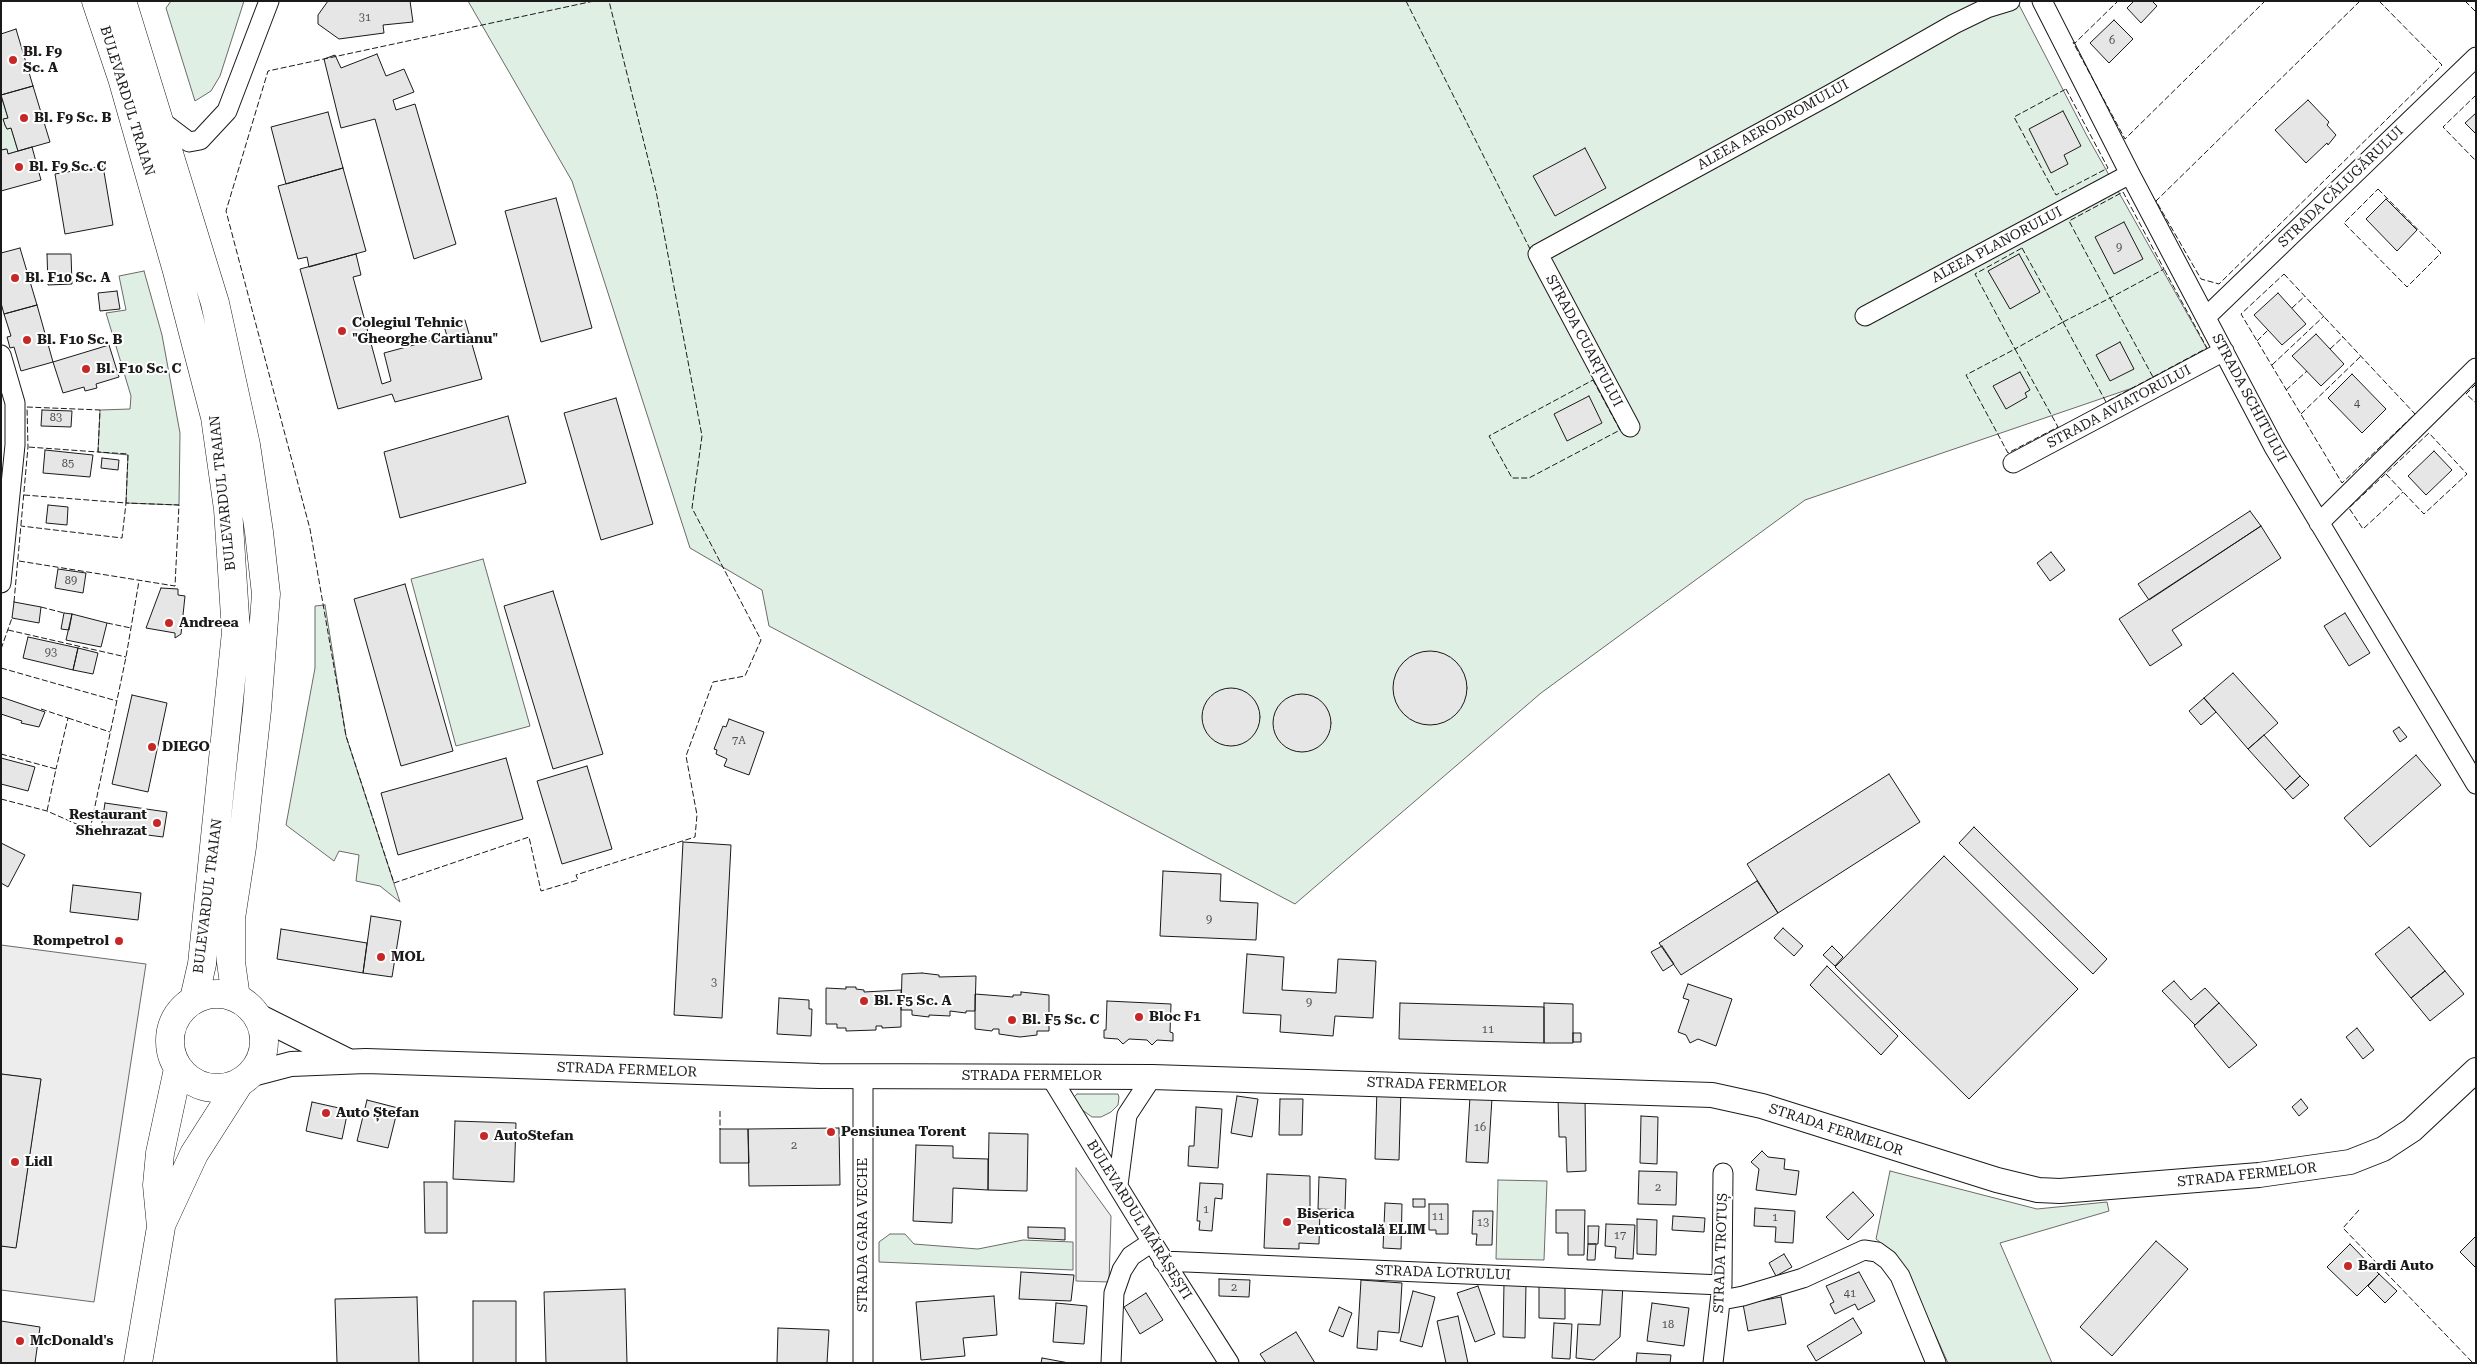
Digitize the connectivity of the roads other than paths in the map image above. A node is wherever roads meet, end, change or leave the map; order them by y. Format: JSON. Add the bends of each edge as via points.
{"nodes":[{"id":1,"x":96,"y":1,"type":"edge"},
{"id":2,"x":122,"y":1,"type":"edge"},
{"id":3,"x":269,"y":1,"type":"edge"},
{"id":4,"x":2010,"y":1,"type":"edge"},
{"id":5,"x":2042,"y":1,"type":"edge"},
{"id":6,"x":2476,"y":57,"type":"edge"},
{"id":7,"x":160,"y":120,"type":"junction"},
{"id":8,"x":2130,"y":174,"type":"junction"},
{"id":9,"x":1538,"y":254,"type":"joint"},
{"id":10,"x":1865,"y":316,"type":"dead end"},
{"id":11,"x":2206,"y":317,"type":"junction"},
{"id":12,"x":2224,"y":352,"type":"junction"},
{"id":13,"x":1,"y":355,"type":"edge"},
{"id":14,"x":2476,"y":368,"type":"edge"},
{"id":15,"x":1630,"y":427,"type":"dead end"},
{"id":16,"x":2013,"y":463,"type":"dead end"},
{"id":17,"x":2319,"y":523,"type":"junction"},
{"id":18,"x":1,"y":583,"type":"edge"},
{"id":19,"x":2476,"y":784,"type":"edge"},
{"id":20,"x":194,"y":999,"type":"junction"},
{"id":21,"x":246,"y":1006,"type":"junction"},
{"id":22,"x":350,"y":1062,"type":"junction"},
{"id":23,"x":178,"y":1069,"type":"junction"},
{"id":24,"x":2476,"y":1070,"type":"edge"},
{"id":25,"x":1050,"y":1076,"type":"junction"},
{"id":26,"x":863,"y":1077,"type":"junction"},
{"id":27,"x":1152,"y":1077,"type":"junction"},
{"id":28,"x":244,"y":1079,"type":"junction"},
{"id":29,"x":1724,"y":1173,"type":"dead end"},
{"id":30,"x":1118,"y":1185,"type":"junction"},
{"id":31,"x":160,"y":1227,"type":"junction"},
{"id":32,"x":1152,"y":1242,"type":"junction"},
{"id":33,"x":1164,"y":1261,"type":"junction"},
{"id":34,"x":1722,"y":1292,"type":"junction"},
{"id":35,"x":138,"y":1363,"type":"edge"},
{"id":36,"x":863,"y":1363,"type":"edge"},
{"id":37,"x":1112,"y":1363,"type":"edge"},
{"id":38,"x":1230,"y":1363,"type":"edge"},
{"id":39,"x":1713,"y":1363,"type":"edge"},
{"id":40,"x":1936,"y":1363,"type":"edge"}],
"edges":[{"from":1,"to":20,"type":"main road","name":"BULEVARDUL TRAIAN","via":[[125,88],[215,417],[228,509],[236,632],[202,964]]},
{"from":2,"to":7,"type":"main road","name":"BULEVARDUL TRAIAN"},
{"from":3,"to":7,"type":"street","via":[[227,111],[200,140],[189,142]]},
{"from":4,"to":9,"type":"street","name":"ALEEA AERODROMULUI","via":[[1954,24]]},
{"from":5,"to":8,"type":"street","name":"STRADA SCHITULUI"},
{"from":6,"to":11,"type":"street","name":"STRADA CĂLUGĂRULUI"},
{"from":7,"to":21,"type":"main road","name":"BULEVARDUL TRAIAN","via":[[215,303],[231,374],[258,522],[266,594],[258,710],[231,918],[231,962]]},
{"from":8,"to":10,"type":"street","name":"ALEEA PLANORULUI"},
{"from":8,"to":11,"type":"street","name":"STRADA SCHITULUI"},
{"from":9,"to":15,"type":"street","name":"STRADA CUARȚULUI"},
{"from":11,"to":12,"type":"street","name":"STRADA SCHITULUI"},
{"from":12,"to":16,"type":"street","name":"STRADA AVIATORULUI"},
{"from":12,"to":17,"type":"street","name":"STRADA SCHITULUI"},
{"from":13,"to":18,"type":"street","via":[[14,403],[15,445]]},
{"from":14,"to":17,"type":"street"},
{"from":17,"to":19,"type":"street","name":"STRADA SCHITULUI"},
{"from":20,"to":21,"type":"main road","via":[[214,994]]},
{"from":20,"to":23,"type":"main road","via":[[172,1024],[169,1039],[171,1055]]},
{"from":21,"to":22,"type":"street","name":"STRADA FERMELOR"},
{"from":21,"to":28,"type":"main road","via":[[262,1027],[264,1040],[262,1053]]},
{"from":22,"to":26,"type":"street","name":"STRADA FERMELOR"},
{"from":22,"to":28,"type":"street","name":"STRADA FERMELOR","via":[[290,1064]]},
{"from":23,"to":28,"type":"main road","via":[[200,1085],[213,1088],[227,1087]]},
{"from":23,"to":31,"type":"main road","via":[[160,1153]]},
{"from":24,"to":27,"type":"street","name":"STRADA FERMELOR","via":[[2412,1130],[2383,1149],[2350,1162],[2249,1176],[2060,1191],[2038,1190],[1997,1180],[1762,1106],[1712,1095]]},
{"from":25,"to":26,"type":"street","name":"STRADA FERMELOR"},
{"from":25,"to":27,"type":"street","name":"STRADA FERMELOR"},
{"from":25,"to":30,"type":"street","name":"BULEVARDUL MĂRĂȘEȘTI"},
{"from":26,"to":36,"type":"street","name":"STRADA GARA VECHE"},
{"from":27,"to":30,"type":"street","via":[[1127,1115]]},
{"from":28,"to":31,"type":"main road","via":[[194,1154]]},
{"from":29,"to":34,"type":"street","name":"STRADA TROTUȘ"},
{"from":30,"to":32,"type":"street","name":"BULEVARDUL MĂRĂȘEȘTI"},
{"from":31,"to":35,"type":"main road"},
{"from":32,"to":33,"type":"street","name":"BULEVARDUL MĂRĂȘEȘTI"},
{"from":32,"to":37,"type":"street","via":[[1130,1256],[1114,1293]]},
{"from":33,"to":34,"type":"street","name":"STRADA LOTRULUI"},
{"from":33,"to":38,"type":"street","name":"BULEVARDUL MĂRĂȘEȘTI"},
{"from":34,"to":39,"type":"street","name":"STRADA TROTUȘ"},
{"from":34,"to":40,"type":"street","name":"STRADA LOTRULUI","via":[[1743,1296],[1795,1280],[1864,1250],[1877,1252],[1900,1276]]}]}
